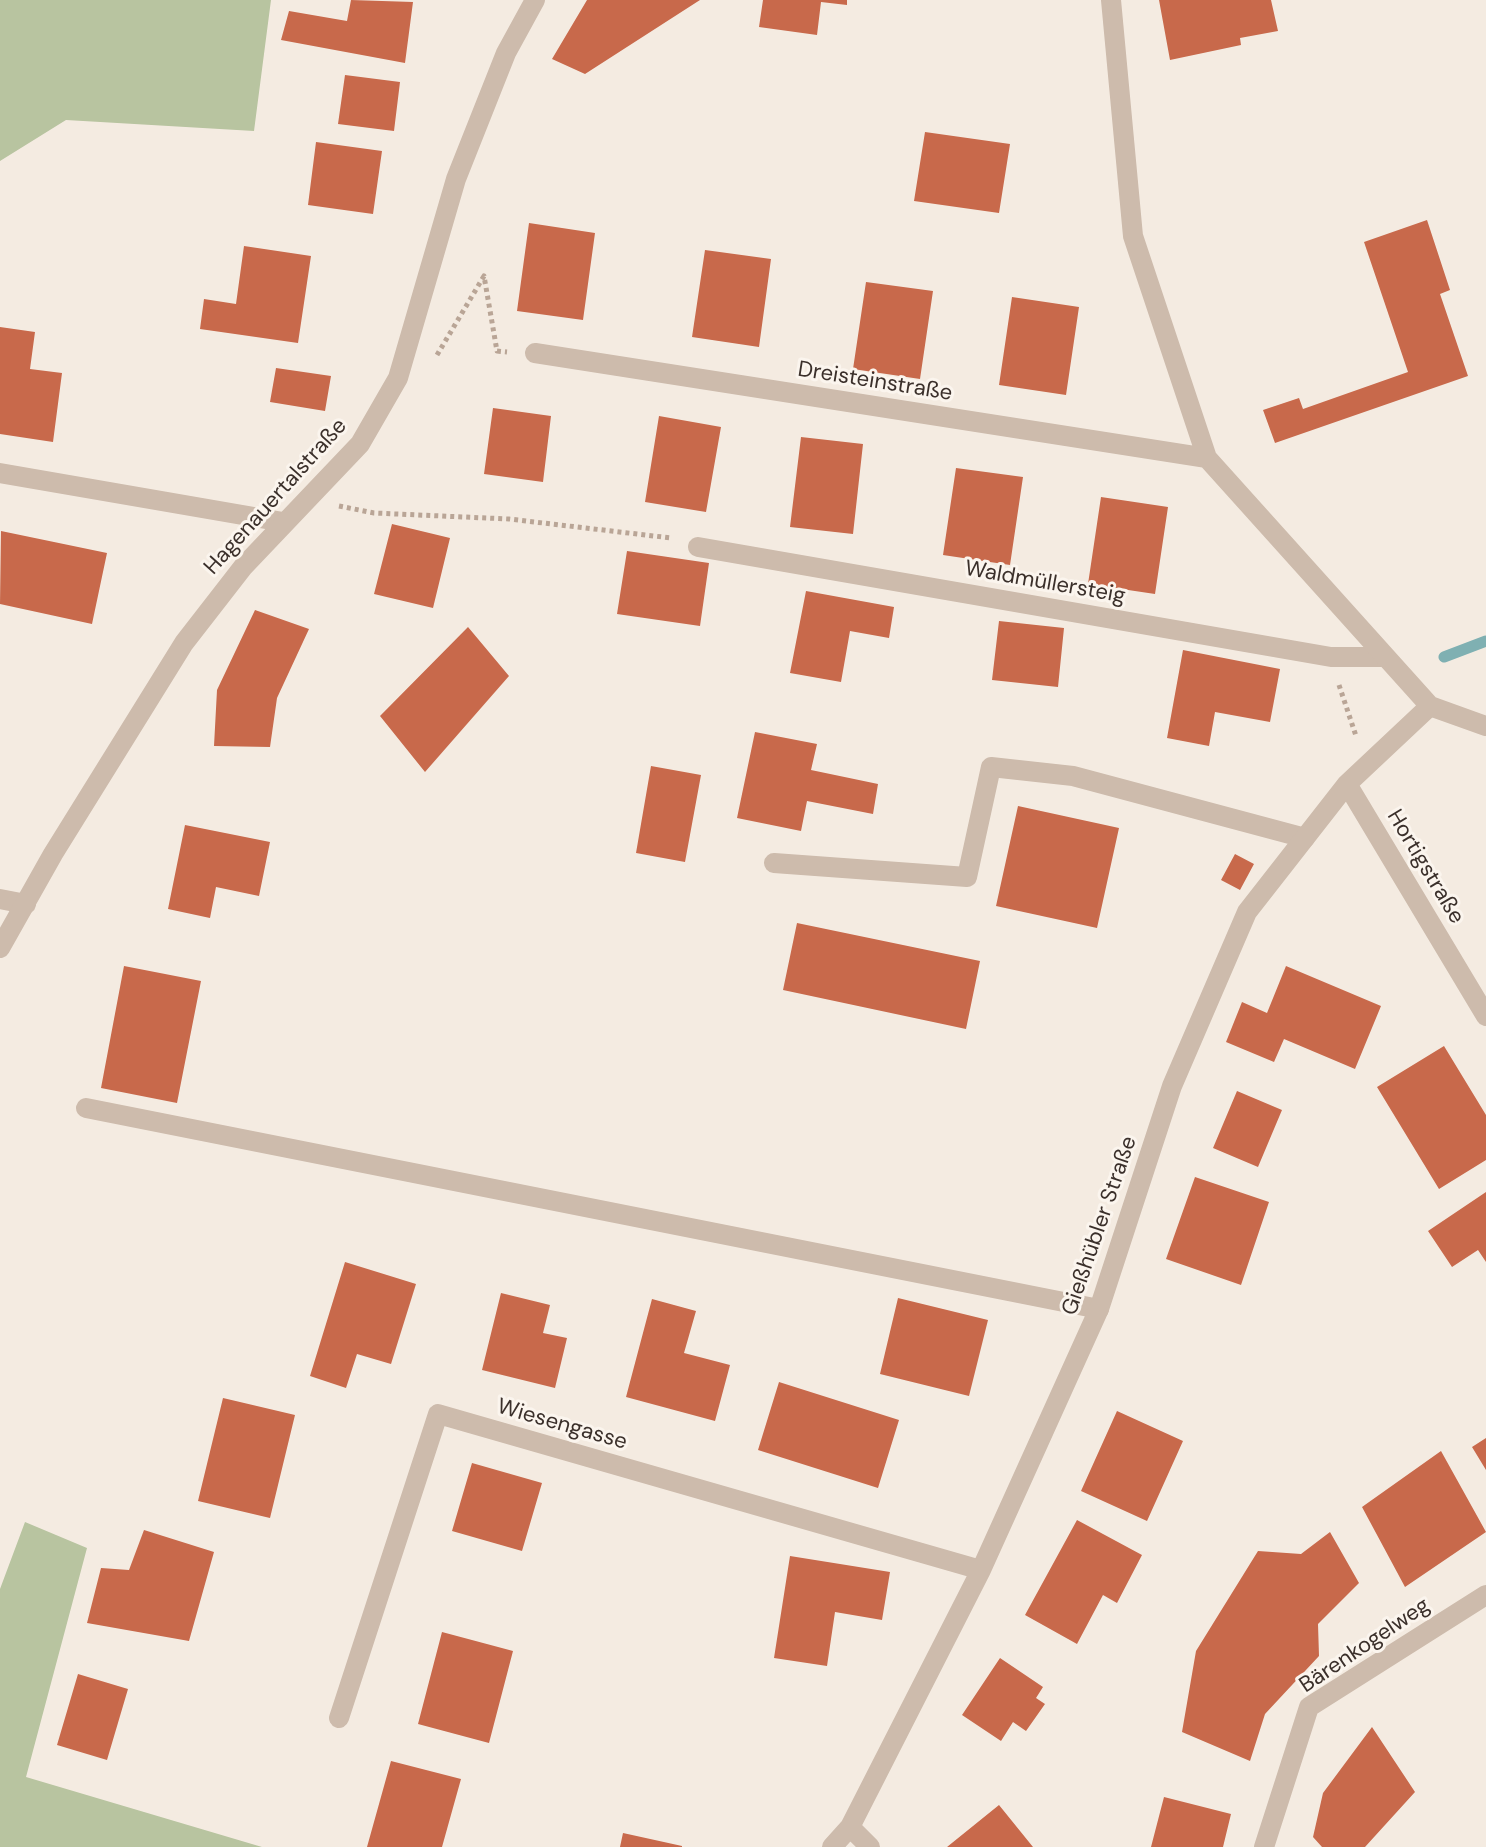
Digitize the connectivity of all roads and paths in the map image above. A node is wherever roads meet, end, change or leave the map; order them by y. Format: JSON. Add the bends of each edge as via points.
{"nodes":[{"id":1,"x":535,"y":0,"type":"edge"},
{"id":2,"x":1111,"y":0,"type":"edge"},
{"id":3,"x":535,"y":353,"type":"joint"},
{"id":4,"x":430,"y":367,"type":"dead end"},
{"id":5,"x":1207,"y":458,"type":"junction"},
{"id":6,"x":0,"y":473,"type":"edge"},
{"id":7,"x":306,"y":500,"type":"junction"},
{"id":8,"x":283,"y":522,"type":"junction"},
{"id":9,"x":674,"y":538,"type":"dead end"},
{"id":10,"x":698,"y":547,"type":"dead end"},
{"id":11,"x":1383,"y":657,"type":"junction"},
{"id":12,"x":1430,"y":706,"type":"junction"},
{"id":13,"x":1486,"y":726,"type":"edge"},
{"id":14,"x":1347,"y":784,"type":"junction"},
{"id":15,"x":1305,"y":838,"type":"junction"},
{"id":16,"x":774,"y":863,"type":"dead end"},
{"id":17,"x":0,"y":899,"type":"edge"},
{"id":18,"x":26,"y":904,"type":"junction"},
{"id":19,"x":0,"y":948,"type":"edge"},
{"id":20,"x":1486,"y":1016,"type":"edge"},
{"id":21,"x":86,"y":1108,"type":"dead end"},
{"id":22,"x":1099,"y":1309,"type":"junction"},
{"id":23,"x":981,"y":1570,"type":"junction"},
{"id":24,"x":1486,"y":1595,"type":"edge"},
{"id":25,"x":339,"y":1718,"type":"dead end"},
{"id":26,"x":850,"y":1827,"type":"junction"},
{"id":27,"x":832,"y":1847,"type":"edge"},
{"id":28,"x":870,"y":1847,"type":"edge"},
{"id":29,"x":1264,"y":1847,"type":"edge"}],
"edges":[{"from":1,"to":7,"type":"street","name":"Hagenauertalstraße","via":[[506,53],[456,179],[398,378],[360,444]]},
{"from":2,"to":5,"type":"street","via":[[1133,236]]},
{"from":3,"to":4,"type":"path","via":[[497,351],[484,276]]},
{"from":3,"to":5,"type":"street","name":"Dreisteinstraße"},
{"from":5,"to":11,"type":"street"},
{"from":6,"to":8,"type":"street"},
{"from":7,"to":8,"type":"street","name":"Hagenauertalstraße"},
{"from":7,"to":9,"type":"path","via":[[374,513],[509,519]]},
{"from":8,"to":18,"type":"street","name":"Hagenauertalstraße","via":[[184,643]]},
{"from":10,"to":11,"type":"street","name":"Waldmüllersteig","via":[[1331,657]]},
{"from":11,"to":12,"type":"street"},
{"from":12,"to":13,"type":"street"},
{"from":12,"to":14,"type":"street","name":"Gießhübler Straße"},
{"from":14,"to":15,"type":"street","name":"Gießhübler Straße"},
{"from":14,"to":20,"type":"street","name":"Hortigstraße"},
{"from":15,"to":16,"type":"street","via":[[1073,776],[991,767],[967,877]]},
{"from":15,"to":22,"type":"street","name":"Gießhübler Straße","via":[[1247,912],[1172,1086]]},
{"from":17,"to":18,"type":"street"},
{"from":18,"to":19,"type":"street","name":"Hagenauertalstraße"},
{"from":21,"to":22,"type":"street"},
{"from":22,"to":23,"type":"street","name":"Gießhübler Straße"},
{"from":23,"to":25,"type":"street","name":"Wiesengasse","via":[[438,1414]]},
{"from":23,"to":26,"type":"street","name":"Gießhübler Straße"},
{"from":24,"to":29,"type":"street","name":"Bärenkogelweg","via":[[1309,1707]]},
{"from":26,"to":27,"type":"street","name":"Gießhübler Straße"},
{"from":26,"to":28,"type":"street"}]}
